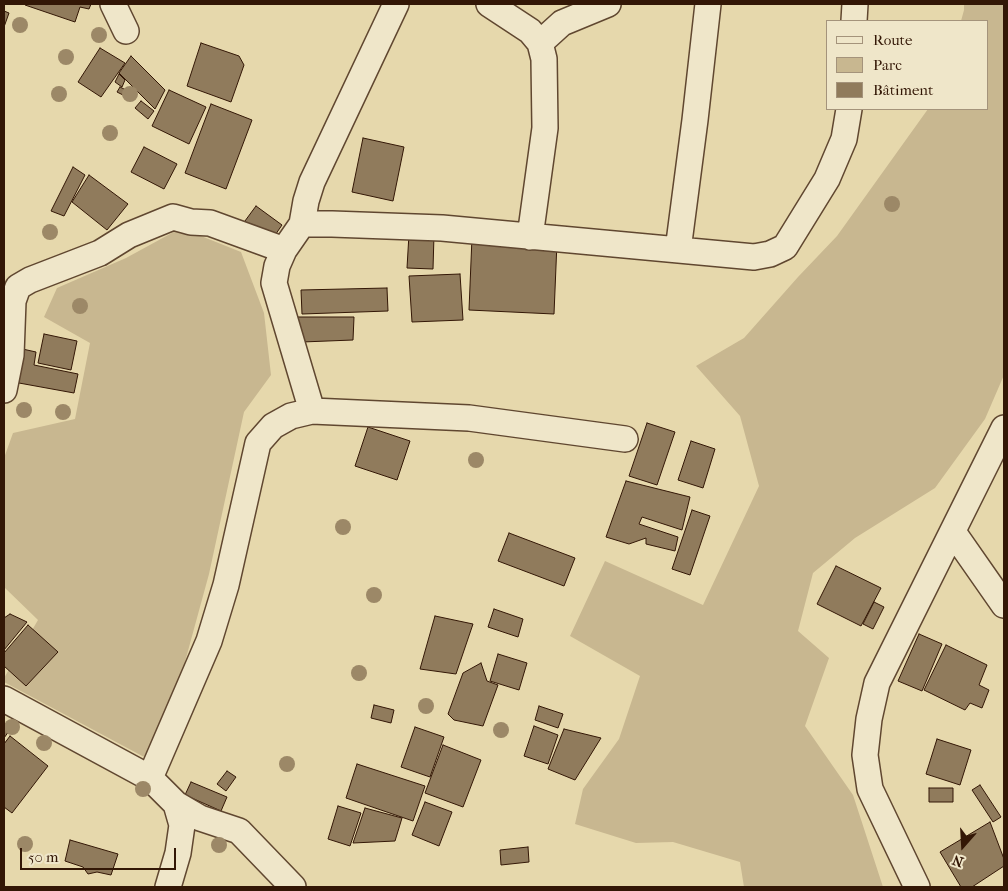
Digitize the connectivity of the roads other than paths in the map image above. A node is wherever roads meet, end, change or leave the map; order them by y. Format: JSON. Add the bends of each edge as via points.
{"nodes":[{"id":1,"x":113,"y":4,"type":"edge"},
{"id":2,"x":396,"y":4,"type":"edge"},
{"id":3,"x":489,"y":4,"type":"edge"},
{"id":4,"x":608,"y":4,"type":"edge"},
{"id":5,"x":708,"y":4,"type":"edge"},
{"id":6,"x":855,"y":4,"type":"edge"},
{"id":7,"x":854,"y":20,"type":"edge"},
{"id":8,"x":126,"y":31,"type":"dead end"},
{"id":9,"x":540,"y":43,"type":"junction"},
{"id":10,"x":849,"y":110,"type":"edge"},
{"id":11,"x":302,"y":224,"type":"junction"},
{"id":12,"x":530,"y":237,"type":"junction"},
{"id":13,"x":284,"y":250,"type":"junction"},
{"id":14,"x":678,"y":250,"type":"junction"},
{"id":15,"x":4,"y":390,"type":"edge"},
{"id":16,"x":312,"y":411,"type":"junction"},
{"id":17,"x":1004,"y":428,"type":"edge"},
{"id":18,"x":625,"y":439,"type":"dead end"},
{"id":19,"x":953,"y":532,"type":"junction"},
{"id":20,"x":1004,"y":605,"type":"edge"},
{"id":21,"x":4,"y":699,"type":"edge"},
{"id":22,"x":150,"y":778,"type":"junction"},
{"id":23,"x":176,"y":804,"type":"junction"},
{"id":24,"x":168,"y":887,"type":"edge"},
{"id":25,"x":293,"y":887,"type":"edge"},
{"id":26,"x":916,"y":887,"type":"edge"}],
"edges":[{"from":1,"to":8,"type":"street"},
{"from":2,"to":11,"type":"street","via":[[312,182]]},
{"from":3,"to":9,"type":"street","via":[[530,31]]},
{"from":4,"to":9,"type":"street","via":[[562,23]]},
{"from":5,"to":14,"type":"street"},
{"from":6,"to":7,"type":"street"},
{"from":9,"to":12,"type":"street","via":[[544,59],[545,128]]},
{"from":10,"to":14,"type":"street","via":[[844,139],[827,179],[785,246],[770,254],[754,257]]},
{"from":11,"to":12,"type":"street","via":[[442,228]]},
{"from":11,"to":13,"type":"street"},
{"from":12,"to":14,"type":"street"},
{"from":13,"to":15,"type":"street","via":[[210,223],[173,217],[129,235],[100,253],[30,280],[18,288],[13,301],[11,355]]},
{"from":13,"to":16,"type":"street","via":[[274,283]]},
{"from":16,"to":18,"type":"street","via":[[469,418]]},
{"from":16,"to":22,"type":"street","via":[[290,416],[273,426],[258,443],[226,585],[209,641]]},
{"from":17,"to":19,"type":"street"},
{"from":19,"to":20,"type":"street"},
{"from":19,"to":26,"type":"street","via":[[878,683],[868,718],[865,754],[870,789]]},
{"from":21,"to":22,"type":"street"},
{"from":22,"to":23,"type":"street"},
{"from":23,"to":24,"type":"street","via":[[182,825]]},
{"from":23,"to":25,"type":"street","via":[[200,818],[239,831]]}]}
